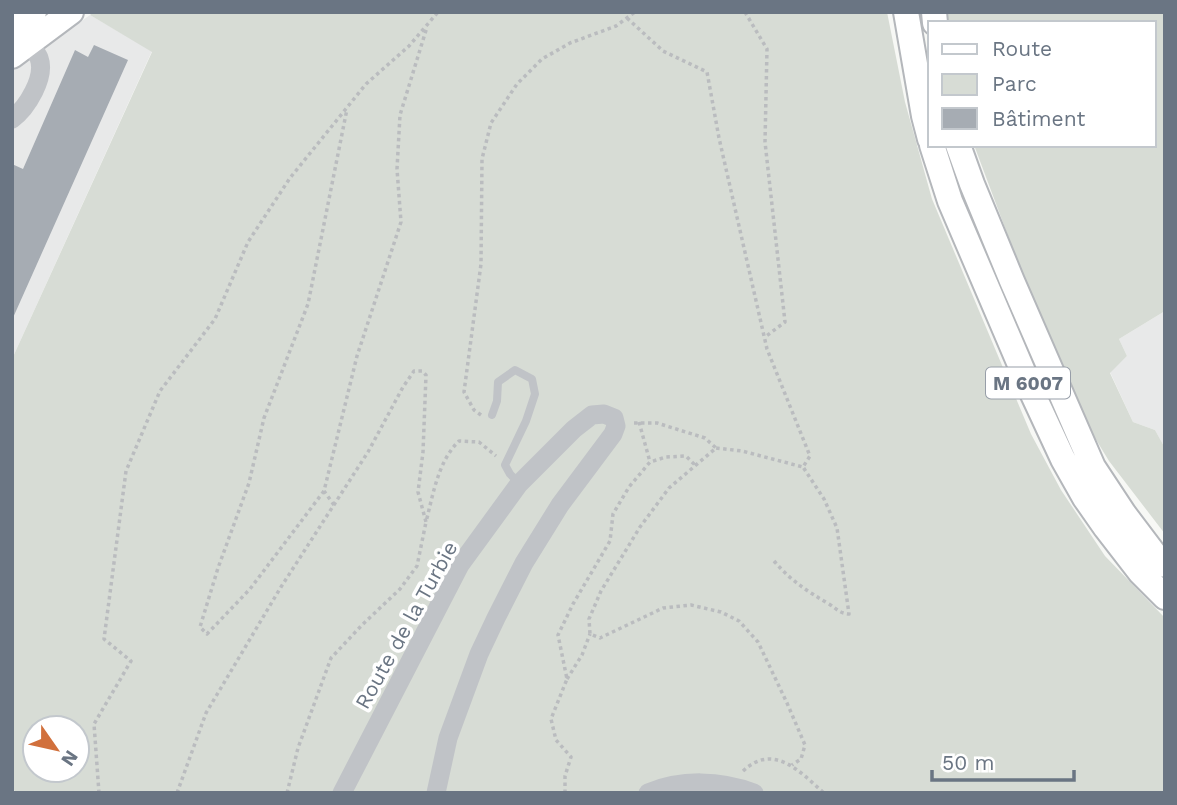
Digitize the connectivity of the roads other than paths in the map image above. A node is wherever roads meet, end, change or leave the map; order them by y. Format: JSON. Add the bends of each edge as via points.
{"nodes":[{"id":1,"x":34,"y":12,"type":"edge"},
{"id":2,"x":71,"y":12,"type":"edge"},
{"id":3,"x":906,"y":12,"type":"edge"},
{"id":4,"x":16,"y":43,"type":"edge"},
{"id":5,"x":12,"y":119,"type":"edge"},
{"id":6,"x":928,"y":130,"type":"edge"},
{"id":7,"x":933,"y":147,"type":"edge"},
{"id":8,"x":959,"y":147,"type":"edge"},
{"id":9,"x":492,"y":415,"type":"road end"},
{"id":10,"x":519,"y":484,"type":"junction"},
{"id":11,"x":1165,"y":565,"type":"edge"},
{"id":12,"x":1165,"y":597,"type":"edge"},
{"id":13,"x":342,"y":793,"type":"edge"},
{"id":14,"x":436,"y":793,"type":"edge"},
{"id":15,"x":648,"y":793,"type":"edge"},
{"id":16,"x":754,"y":793,"type":"edge"}],
"edges":[{"from":1,"to":4,"type":"main road"},
{"from":2,"to":4,"type":"main road"},
{"from":3,"to":6,"type":"main road"},
{"from":4,"to":5,"type":"street","via":[[39,59],[40,69],[30,99]]},
{"from":7,"to":12,"type":"main road","number":"M 6007","via":[[950,201],[1063,459],[1106,528]]},
{"from":8,"to":11,"type":"main road","number":"M 6007","via":[[1093,467]]},
{"from":9,"to":10,"type":"lane","via":[[498,382],[516,370],[532,379],[535,394],[505,465]]},
{"from":10,"to":13,"type":"street","name":"Route de la Turbie","via":[[460,565]]},
{"from":10,"to":14,"type":"street","name":"Route de la Turbie","via":[[583,420],[599,414],[614,418],[613,434],[560,505],[484,642],[448,738]]},
{"from":15,"to":16,"type":"street","via":[[706,782]]}]}
